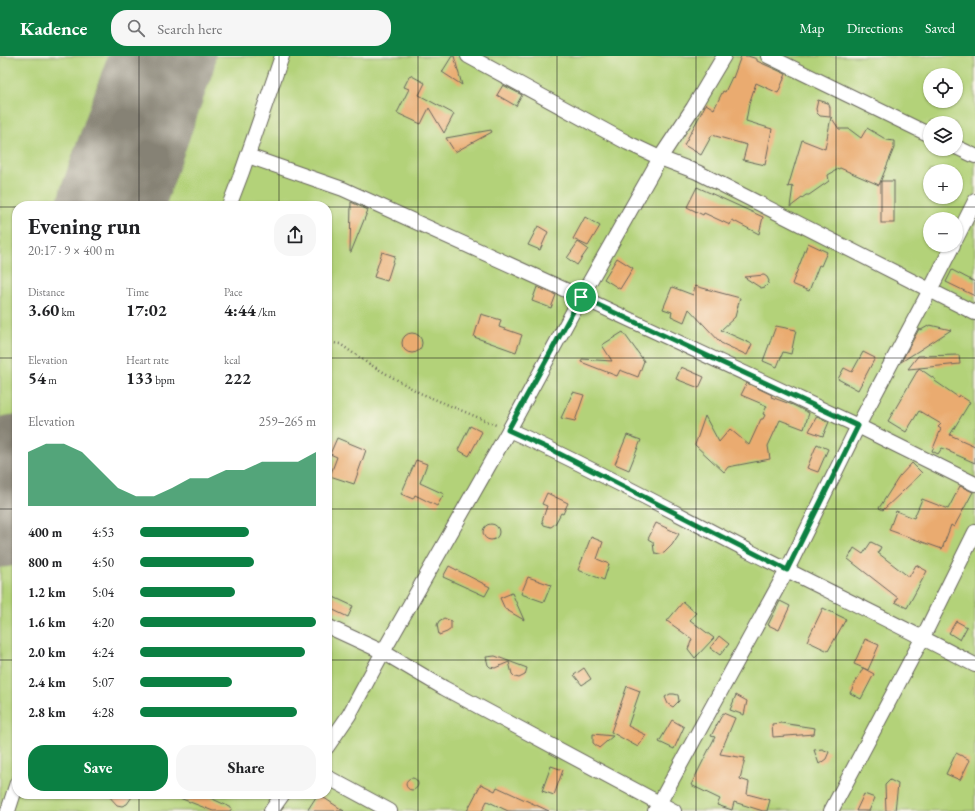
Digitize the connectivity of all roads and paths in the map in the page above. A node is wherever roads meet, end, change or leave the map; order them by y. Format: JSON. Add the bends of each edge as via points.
{"nodes":[{"id":1,"x":282,"y":56,"type":"edge"},
{"id":2,"x":468,"y":56,"type":"edge"},
{"id":3,"x":724,"y":56,"type":"edge"},
{"id":4,"x":768,"y":56,"type":"edge"},
{"id":5,"x":923,"y":131,"type":"edge"},
{"id":6,"x":963,"y":150,"type":"edge"},
{"id":7,"x":248,"y":156,"type":"junction"},
{"id":8,"x":975,"y":156,"type":"edge"},
{"id":9,"x":660,"y":158,"type":"junction"},
{"id":10,"x":231,"y":201,"type":"edge"},
{"id":11,"x":975,"y":201,"type":"edge"},
{"id":12,"x":963,"y":225,"type":"edge"},
{"id":13,"x":949,"y":252,"type":"edge"},
{"id":14,"x":930,"y":290,"type":"junction"},
{"id":15,"x":581,"y":297,"type":"junction"},
{"id":16,"x":975,"y":314,"type":"edge"},
{"id":17,"x":332,"y":343,"type":"edge"},
{"id":18,"x":858,"y":426,"type":"junction"},
{"id":19,"x":508,"y":430,"type":"junction"},
{"id":20,"x":975,"y":484,"type":"edge"},
{"id":21,"x":975,"y":532,"type":"edge"},
{"id":22,"x":787,"y":570,"type":"junction"},
{"id":23,"x":332,"y":628,"type":"edge"},
{"id":24,"x":923,"y":637,"type":"junction"},
{"id":25,"x":384,"y":652,"type":"junction"},
{"id":26,"x":975,"y":665,"type":"edge"},
{"id":27,"x":332,"y":739,"type":"edge"},
{"id":28,"x":332,"y":780,"type":"edge"},
{"id":29,"x":12,"y":799,"type":"edge"},
{"id":30,"x":279,"y":799,"type":"edge"},
{"id":31,"x":657,"y":807,"type":"edge"},
{"id":32,"x":8,"y":811,"type":"edge"},
{"id":33,"x":271,"y":811,"type":"edge"},
{"id":34,"x":390,"y":811,"type":"edge"},
{"id":35,"x":674,"y":811,"type":"edge"},
{"id":36,"x":831,"y":811,"type":"edge"}],
"edges":[{"from":1,"to":7,"type":"street"},
{"from":2,"to":9,"type":"street"},
{"from":3,"to":9,"type":"street"},
{"from":4,"to":5,"type":"street"},
{"from":6,"to":8,"type":"street"},
{"from":7,"to":10,"type":"street"},
{"from":7,"to":15,"type":"street","via":[[343,189]]},
{"from":9,"to":14,"type":"street","via":[[697,172]]},
{"from":9,"to":15,"type":"street"},
{"from":11,"to":12,"type":"street"},
{"from":13,"to":14,"type":"street"},
{"from":14,"to":16,"type":"street"},
{"from":14,"to":18,"type":"street"},
{"from":15,"to":18,"type":"street"},
{"from":15,"to":19,"type":"street"},
{"from":17,"to":19,"type":"path","via":[[340,344],[420,393]]},
{"from":18,"to":20,"type":"street"},
{"from":18,"to":22,"type":"street"},
{"from":19,"to":22,"type":"street"},
{"from":19,"to":25,"type":"street"},
{"from":21,"to":24,"type":"street"},
{"from":22,"to":24,"type":"street"},
{"from":22,"to":31,"type":"street"},
{"from":23,"to":25,"type":"street"},
{"from":24,"to":26,"type":"street"},
{"from":24,"to":36,"type":"street"},
{"from":25,"to":27,"type":"street","via":[[349,715]]},
{"from":25,"to":31,"type":"street"},
{"from":28,"to":34,"type":"street"},
{"from":29,"to":32,"type":"street"},
{"from":30,"to":33,"type":"street"},
{"from":31,"to":35,"type":"street"}]}
